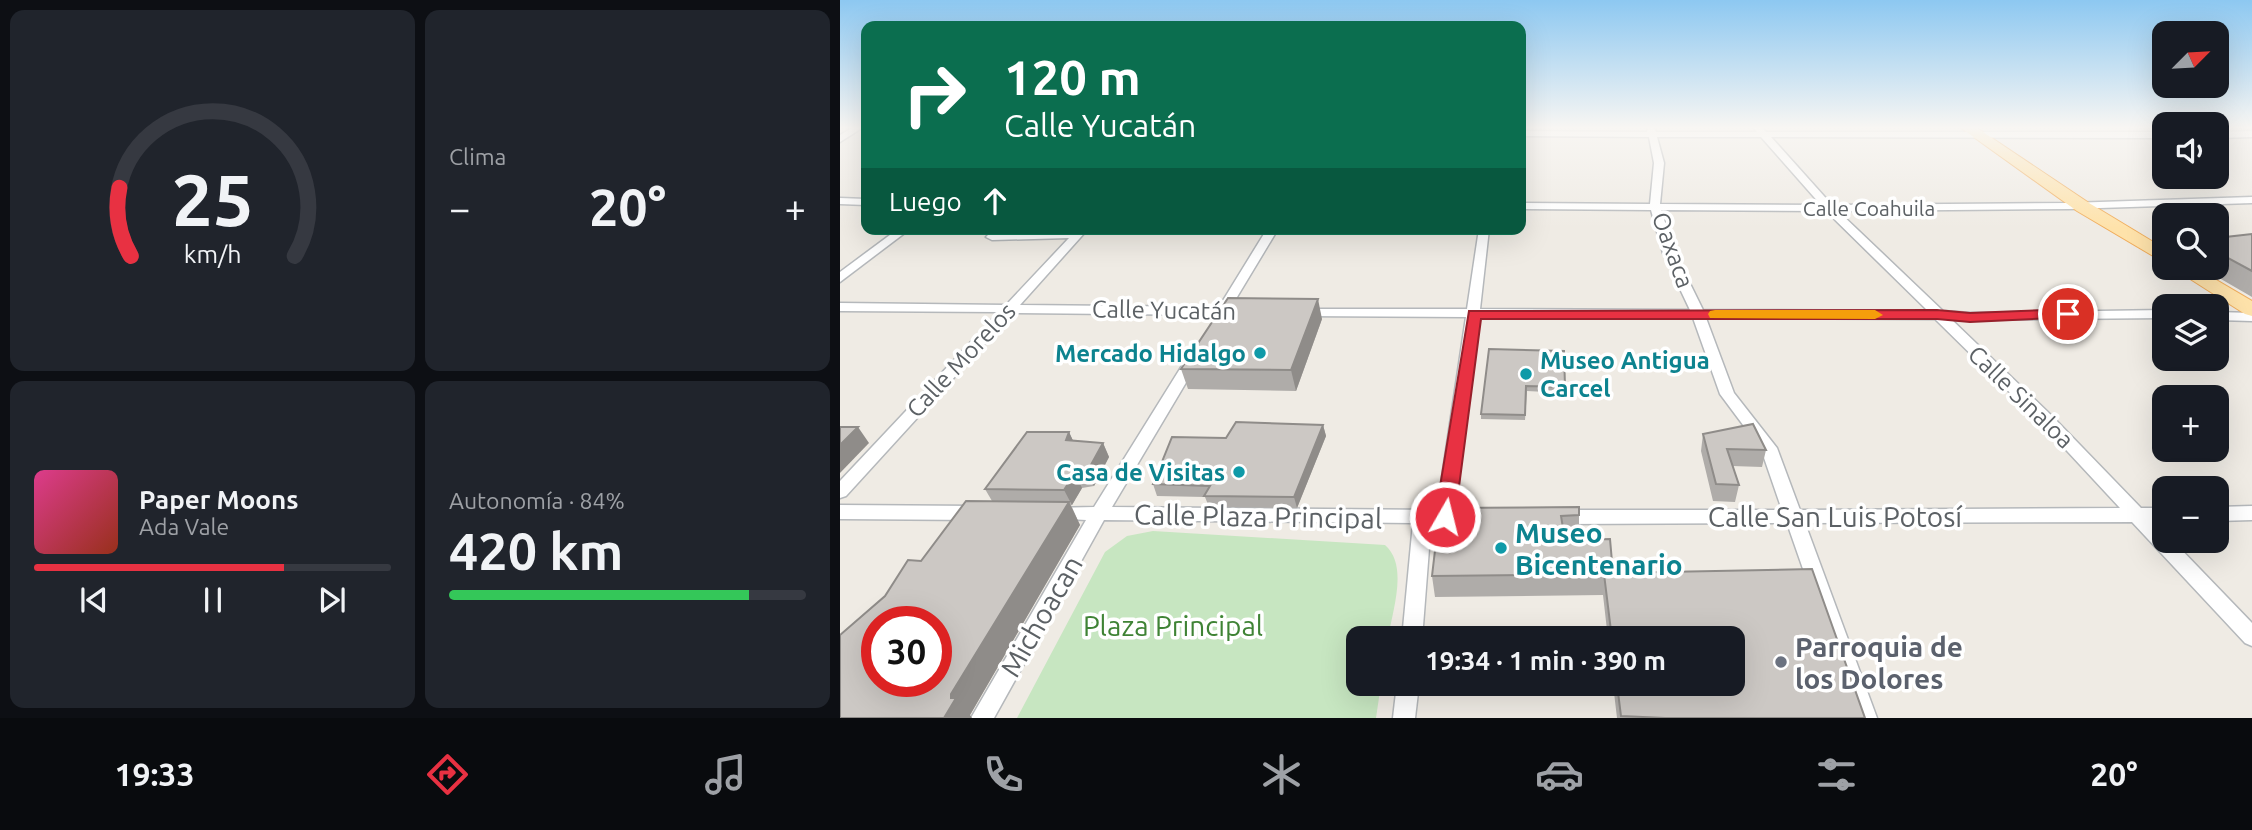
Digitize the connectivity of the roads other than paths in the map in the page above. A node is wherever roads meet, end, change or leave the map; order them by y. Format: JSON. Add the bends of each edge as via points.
{"nodes":[{"id":1,"x":1658,"y":162,"type":"edge"},
{"id":2,"x":1787,"y":162,"type":"edge"},
{"id":3,"x":2017,"y":162,"type":"edge"},
{"id":4,"x":2252,"y":200,"type":"edge"},
{"id":5,"x":840,"y":201,"type":"edge"},
{"id":6,"x":861,"y":202,"type":"edge"},
{"id":7,"x":1526,"y":206,"type":"edge"},
{"id":8,"x":1655,"y":207,"type":"junction"},
{"id":9,"x":2083,"y":207,"type":"junction"},
{"id":10,"x":1830,"y":209,"type":"junction"},
{"id":11,"x":897,"y":235,"type":"edge"},
{"id":12,"x":1027,"y":235,"type":"edge"},
{"id":13,"x":1077,"y":235,"type":"edge"},
{"id":14,"x":1269,"y":235,"type":"edge"},
{"id":15,"x":1483,"y":235,"type":"edge"},
{"id":16,"x":992,"y":237,"type":"dead end"},
{"id":17,"x":2152,"y":249,"type":"edge"},
{"id":18,"x":840,"y":278,"type":"edge"},
{"id":19,"x":2203,"y":280,"type":"edge"},
{"id":20,"x":840,"y":307,"type":"edge"},
{"id":21,"x":1008,"y":308,"type":"junction"},
{"id":22,"x":2252,"y":310,"type":"edge"},
{"id":23,"x":1251,"y":311,"type":"edge"},
{"id":24,"x":1293,"y":312,"type":"edge"},
{"id":25,"x":1475,"y":314,"type":"junction"},
{"id":26,"x":1698,"y":314,"type":"junction"},
{"id":27,"x":2152,"y":314,"type":"edge"},
{"id":28,"x":1937,"y":315,"type":"junction"},
{"id":29,"x":1219,"y":316,"type":"junction"},
{"id":30,"x":2229,"y":316,"type":"edge"},
{"id":31,"x":2252,"y":317,"type":"edge"},
{"id":32,"x":1201,"y":346,"type":"edge"},
{"id":33,"x":840,"y":492,"type":"edge"},
{"id":34,"x":840,"y":512,"type":"edge"},
{"id":35,"x":990,"y":513,"type":"edge"},
{"id":36,"x":1045,"y":513,"type":"edge"},
{"id":37,"x":1099,"y":513,"type":"junction"},
{"id":38,"x":2252,"y":513,"type":"edge"},
{"id":39,"x":2152,"y":514,"type":"edge"},
{"id":40,"x":2229,"y":514,"type":"edge"},
{"id":41,"x":2139,"y":515,"type":"junction"},
{"id":42,"x":1794,"y":516,"type":"junction"},
{"id":43,"x":1445,"y":517,"type":"junction"},
{"id":44,"x":1473,"y":517,"type":"edge"},
{"id":45,"x":1543,"y":517,"type":"edge"},
{"id":46,"x":1422,"y":519,"type":"junction"},
{"id":47,"x":1413,"y":626,"type":"edge"},
{"id":48,"x":2252,"y":637,"type":"edge"},
{"id":49,"x":1407,"y":696,"type":"edge"},
{"id":50,"x":982,"y":718,"type":"edge"},
{"id":51,"x":1404,"y":718,"type":"edge"},
{"id":52,"x":1866,"y":718,"type":"edge"}],
"edges":[{"from":1,"to":8,"type":"street","name":"Oaxaca"},
{"from":2,"to":10,"type":"street","name":"Calle Sinaloa"},
{"from":3,"to":9,"type":"main road"},
{"from":4,"to":9,"type":"street","name":"Calle Coahuila"},
{"from":5,"to":6,"type":"street"},
{"from":7,"to":8,"type":"street","name":"Calle Coahuila"},
{"from":8,"to":10,"type":"street","name":"Calle Coahuila"},
{"from":8,"to":26,"type":"street","name":"Oaxaca","via":[[1669,253]]},
{"from":9,"to":10,"type":"street","name":"Calle Coahuila"},
{"from":9,"to":17,"type":"main road"},
{"from":10,"to":28,"type":"street","name":"Calle Sinaloa"},
{"from":11,"to":18,"type":"street"},
{"from":12,"to":16,"type":"street"},
{"from":13,"to":21,"type":"street","name":"Calle Morelos"},
{"from":14,"to":29,"type":"street"},
{"from":15,"to":25,"type":"street"},
{"from":19,"to":22,"type":"main road"},
{"from":20,"to":21,"type":"street","name":"Calle Yucatán"},
{"from":21,"to":29,"type":"street","name":"Calle Yucatán"},
{"from":21,"to":33,"type":"street","name":"Calle Morelos"},
{"from":23,"to":29,"type":"street","name":"Calle Yucatán"},
{"from":24,"to":25,"type":"street"},
{"from":25,"to":26,"type":"street"},
{"from":25,"to":43,"type":"street"},
{"from":26,"to":28,"type":"street"},
{"from":26,"to":42,"type":"street","name":"Oaxaca","via":[[1727,394],[1769,448]]},
{"from":27,"to":28,"type":"street"},
{"from":28,"to":41,"type":"street","name":"Calle Sinaloa"},
{"from":30,"to":31,"type":"street"},
{"from":32,"to":37,"type":"street","name":"Michoacan"},
{"from":34,"to":35,"type":"street"},
{"from":36,"to":37,"type":"street","name":"Calle Plaza Principal"},
{"from":37,"to":46,"type":"street","name":"Calle Plaza Principal"},
{"from":37,"to":50,"type":"street","name":"Michoacan"},
{"from":38,"to":40,"type":"street"},
{"from":39,"to":41,"type":"street","name":"Calle San Luis Potosí"},
{"from":41,"to":42,"type":"street","name":"Calle San Luis Potosí"},
{"from":41,"to":48,"type":"street","name":"Calle Sinaloa"},
{"from":42,"to":45,"type":"street","name":"Calle San Luis Potosí"},
{"from":42,"to":52,"type":"street","name":"Oaxaca"},
{"from":43,"to":44,"type":"street"},
{"from":43,"to":46,"type":"street"},
{"from":46,"to":47,"type":"street"},
{"from":49,"to":51,"type":"street"}]}
